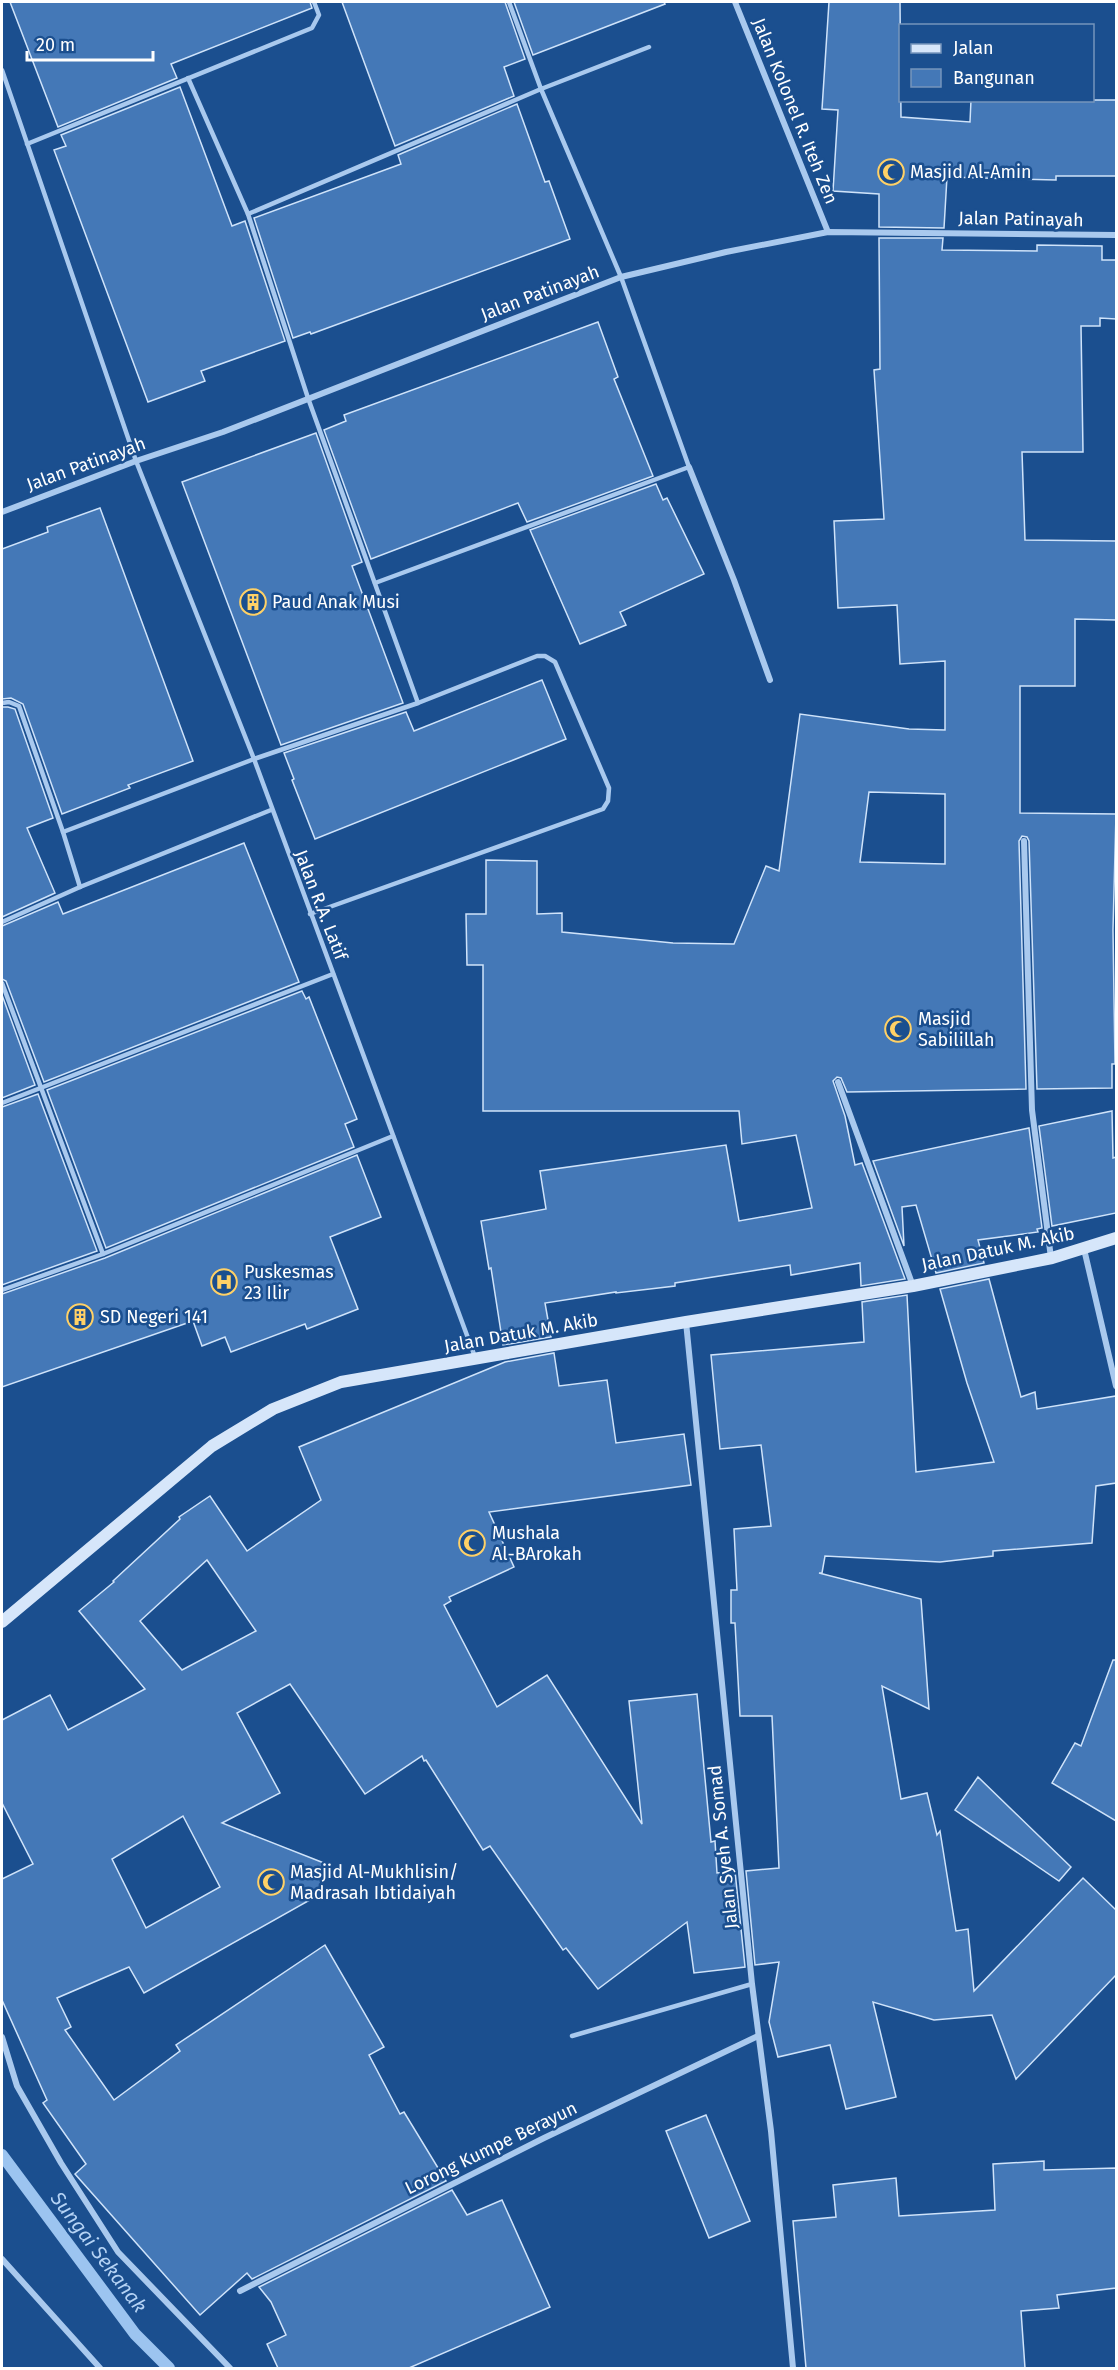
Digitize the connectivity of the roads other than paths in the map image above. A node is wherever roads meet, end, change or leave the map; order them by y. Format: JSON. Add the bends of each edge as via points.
{"nodes":[{"id":1,"x":314,"y":2,"type":"edge"},
{"id":2,"x":509,"y":2,"type":"edge"},
{"id":3,"x":735,"y":2,"type":"edge"},
{"id":4,"x":649,"y":47,"type":"dead end"},
{"id":5,"x":2,"y":70,"type":"edge"},
{"id":6,"x":188,"y":78,"type":"junction"},
{"id":7,"x":541,"y":89,"type":"junction"},
{"id":8,"x":27,"y":144,"type":"junction"},
{"id":9,"x":248,"y":214,"type":"junction"},
{"id":10,"x":828,"y":232,"type":"junction"},
{"id":11,"x":1116,"y":235,"type":"edge"},
{"id":12,"x":621,"y":277,"type":"junction"},
{"id":13,"x":308,"y":398,"type":"junction"},
{"id":14,"x":136,"y":460,"type":"junction"},
{"id":15,"x":689,"y":467,"type":"junction"},
{"id":16,"x":2,"y":512,"type":"edge"},
{"id":17,"x":375,"y":583,"type":"junction"},
{"id":18,"x":770,"y":680,"type":"dead end"},
{"id":19,"x":2,"y":703,"type":"edge"},
{"id":20,"x":418,"y":703,"type":"junction"},
{"id":21,"x":254,"y":759,"type":"junction"},
{"id":22,"x":271,"y":810,"type":"junction"},
{"id":23,"x":63,"y":832,"type":"junction"},
{"id":24,"x":1024,"y":841,"type":"dead end"},
{"id":25,"x":80,"y":887,"type":"junction"},
{"id":26,"x":310,"y":914,"type":"junction"},
{"id":27,"x":2,"y":922,"type":"edge"},
{"id":28,"x":333,"y":974,"type":"junction"},
{"id":29,"x":2,"y":983,"type":"edge"},
{"id":30,"x":837,"y":1082,"type":"dead end"},
{"id":31,"x":40,"y":1088,"type":"junction"},
{"id":32,"x":2,"y":1103,"type":"edge"},
{"id":33,"x":393,"y":1136,"type":"junction"},
{"id":34,"x":1116,"y":1238,"type":"edge"},
{"id":35,"x":1084,"y":1249,"type":"junction"},
{"id":36,"x":103,"y":1254,"type":"junction"},
{"id":37,"x":1052,"y":1258,"type":"junction"},
{"id":38,"x":913,"y":1286,"type":"junction"},
{"id":39,"x":2,"y":1290,"type":"edge"},
{"id":40,"x":686,"y":1322,"type":"junction"},
{"id":41,"x":476,"y":1360,"type":"junction"},
{"id":42,"x":1116,"y":1386,"type":"edge"},
{"id":43,"x":2,"y":1622,"type":"edge"},
{"id":44,"x":752,"y":1984,"type":"junction"},
{"id":45,"x":572,"y":2036,"type":"dead end"},
{"id":46,"x":758,"y":2036,"type":"junction"},
{"id":47,"x":2,"y":2037,"type":"edge"},
{"id":48,"x":2,"y":2259,"type":"edge"},
{"id":49,"x":240,"y":2291,"type":"dead end"},
{"id":50,"x":100,"y":2368,"type":"edge"},
{"id":51,"x":230,"y":2368,"type":"edge"},
{"id":52,"x":793,"y":2368,"type":"edge"}],
"edges":[{"from":1,"to":6,"type":"lane","via":[[319,15],[312,28]]},
{"from":2,"to":7,"type":"lane"},
{"from":3,"to":10,"type":"street","name":"Jalan Kolonel R. Iteh Zen"},
{"from":4,"to":7,"type":"lane"},
{"from":5,"to":8,"type":"lane","name":"Jalan R.A. Latif"},
{"from":6,"to":8,"type":"lane"},
{"from":6,"to":9,"type":"lane"},
{"from":7,"to":9,"type":"lane"},
{"from":7,"to":12,"type":"lane"},
{"from":8,"to":14,"type":"lane","name":"Jalan R.A. Latif"},
{"from":9,"to":13,"type":"lane"},
{"from":10,"to":11,"type":"street","name":"Jalan Patinayah"},
{"from":10,"to":12,"type":"street","name":"Jalan Patinayah"},
{"from":12,"to":13,"type":"street","name":"Jalan Patinayah"},
{"from":12,"to":15,"type":"lane"},
{"from":13,"to":14,"type":"street","name":"Jalan Patinayah"},
{"from":13,"to":17,"type":"lane"},
{"from":14,"to":16,"type":"street","name":"Jalan Patinayah"},
{"from":14,"to":21,"type":"lane","name":"Jalan R.A. Latif"},
{"from":15,"to":17,"type":"lane"},
{"from":15,"to":18,"type":"street"},
{"from":17,"to":20,"type":"lane"},
{"from":19,"to":23,"type":"lane","via":[[19,706]]},
{"from":20,"to":21,"type":"lane"},
{"from":20,"to":26,"type":"lane","via":[[537,656],[550,658],[609,788],[608,801],[603,809]]},
{"from":21,"to":22,"type":"lane","name":"Jalan R.A. Latif"},
{"from":21,"to":23,"type":"lane"},
{"from":22,"to":25,"type":"lane"},
{"from":22,"to":26,"type":"lane","name":"Jalan R.A. Latif"},
{"from":23,"to":25,"type":"lane"},
{"from":24,"to":37,"type":"street","via":[[1032,1110]]},
{"from":25,"to":27,"type":"lane"},
{"from":26,"to":28,"type":"lane","name":"Jalan R.A. Latif"},
{"from":28,"to":31,"type":"lane"},
{"from":28,"to":33,"type":"lane","name":"Jalan R.A. Latif"},
{"from":29,"to":31,"type":"lane"},
{"from":30,"to":38,"type":"street"},
{"from":31,"to":32,"type":"lane"},
{"from":31,"to":36,"type":"lane"},
{"from":33,"to":36,"type":"lane"},
{"from":33,"to":41,"type":"lane","name":"Jalan R.A. Latif"},
{"from":34,"to":35,"type":"street","name":"Jalan Datuk M. Akib"},
{"from":35,"to":37,"type":"street","name":"Jalan Datuk M. Akib"},
{"from":35,"to":42,"type":"street"},
{"from":36,"to":39,"type":"lane"},
{"from":37,"to":38,"type":"street","name":"Jalan Datuk M. Akib"},
{"from":38,"to":40,"type":"street","name":"Jalan Datuk M. Akib"},
{"from":40,"to":41,"type":"street","name":"Jalan Datuk M. Akib"},
{"from":40,"to":44,"type":"street","name":"Jalan Syeh A. Somad"},
{"from":41,"to":43,"type":"street","name":"Jalan Datuk M. Akib","via":[[341,1382],[273,1409],[212,1446]]},
{"from":44,"to":45,"type":"lane"},
{"from":44,"to":46,"type":"street","name":"Jalan Syeh A. Somad"},
{"from":46,"to":49,"type":"street","name":"Lorong Kumpe Berayun","via":[[544,2138]]},
{"from":46,"to":52,"type":"street","name":"Jalan Syeh A. Somad"},
{"from":47,"to":51,"type":"street","via":[[17,2086],[118,2252]]},
{"from":48,"to":50,"type":"street"}]}
